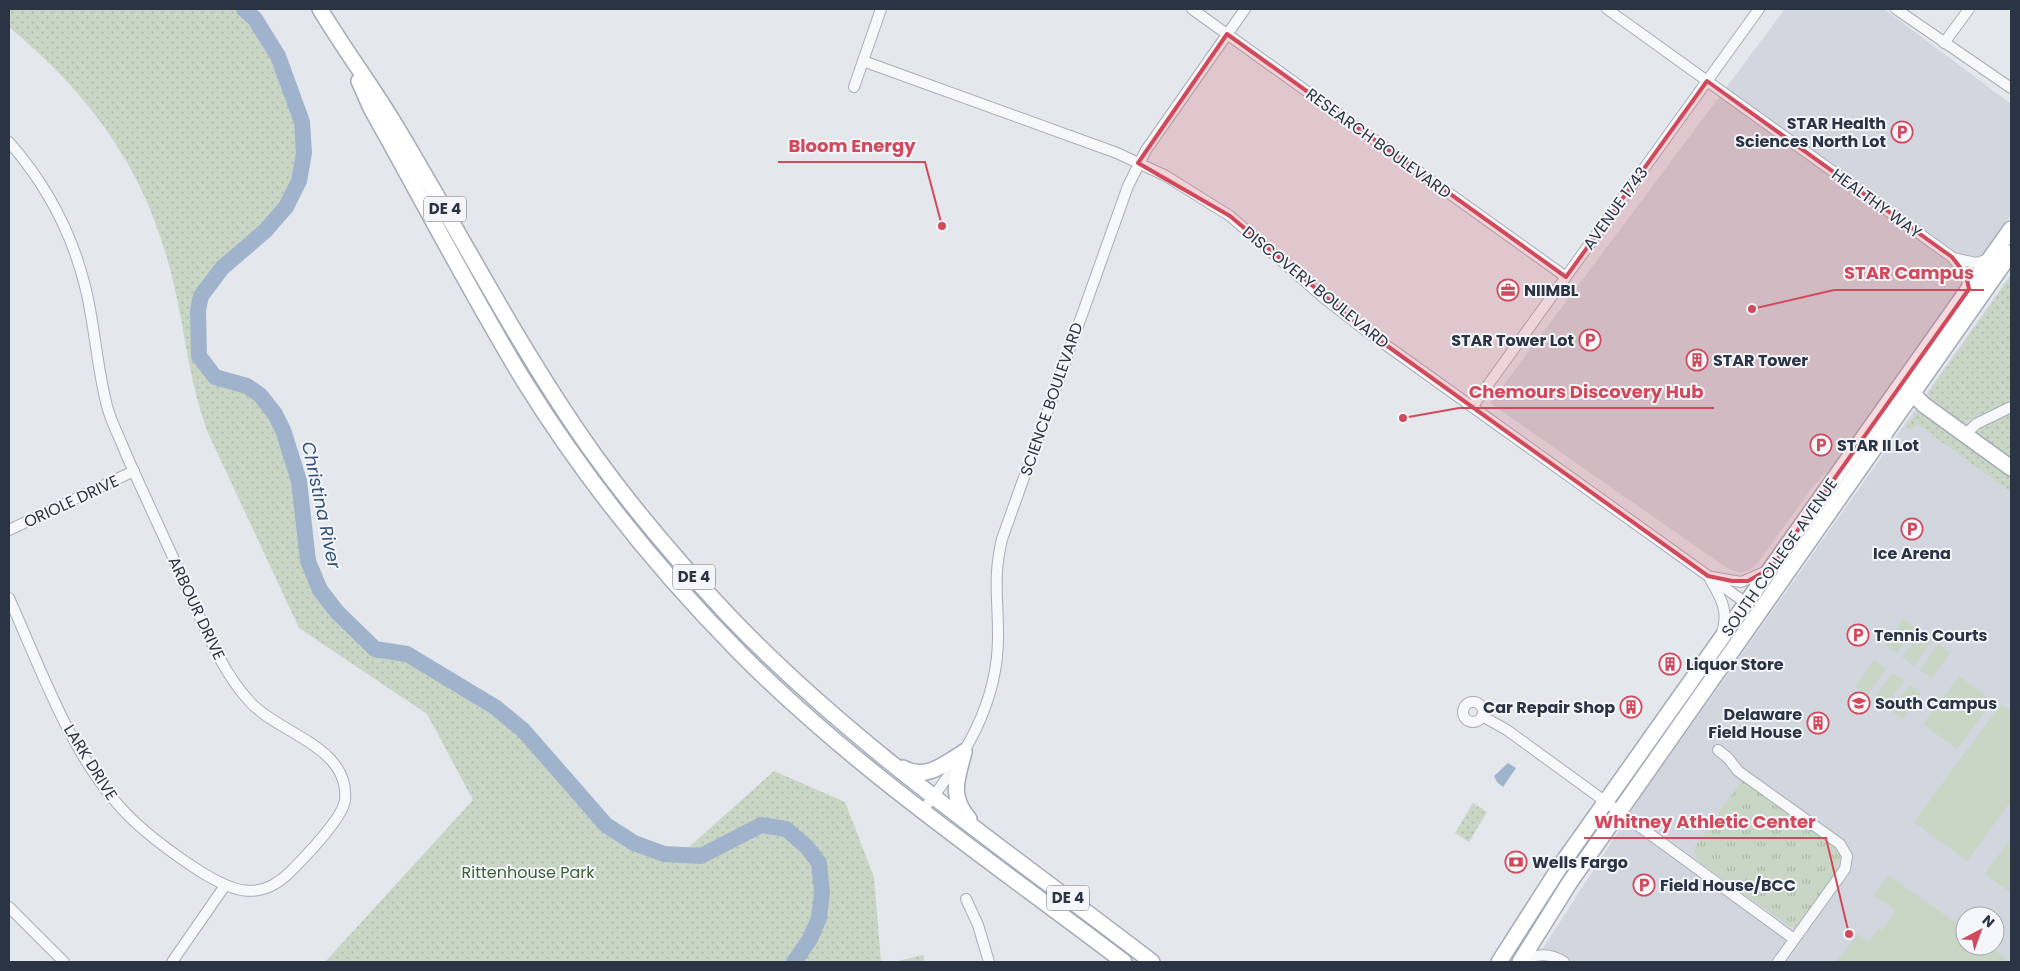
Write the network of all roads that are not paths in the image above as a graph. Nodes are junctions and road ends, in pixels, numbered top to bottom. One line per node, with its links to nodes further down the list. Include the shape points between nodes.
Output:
1 (320, 9): 11 (main road, DE 4)
2 (881, 9): 12 (street)
3 (1192, 9): 9 (street, RESEARCH BOULEVARD)
4 (1245, 9): 9 (street, SCIENCE BOULEVARD)
5 (1607, 9): 13 (street, HEALTHY WAY)
6 (1758, 9): 13 (street, AVENUE 1743)
7 (1896, 9): 10 (street)
8 (1969, 9): 10 (street)
9 (1227, 34): 17 (street, SCIENCE BOULEVARD); 22 (street, RESEARCH BOULEVARD)
10 (1944, 43): 15 (street)
11 (344, 50): 40 (main road, DE 4, via 382,101 540,372 592,452 695,578 762,650); 43 (main road, DE 4, via 371,108 525,381 606,498 656,560 741,653 801,710)
12 (863, 61): 14 (street); 17 (street, DISCOVERY BOULEVARD)
13 (1707, 81): 20 (street, HEALTHY WAY); 22 (street, AVENUE 1743)
14 (854, 87)
15 (2011, 88)
16 (9, 142): 30 (street, ARBOUR DRIVE, via 44,186 68,234 86,288 107,408)
17 (1138, 163): 26 (street, DISCOVERY BOULEVARD, via 1230,216 1344,314); 39 (street, SCIENCE BOULEVARD, via 1104,248 1002,539 995,581 998,634 994,681 982,718)
18 (2011, 230): 21 (main road, SOUTH COLLEGE AVENUE)
19 (2011, 253): 25 (main road, SOUTH COLLEGE AVENUE)
20 (1952, 257): 21 (street, HEALTHY WAY, via 1977,263); 23 (street, HEALTHY WAY, via 1966,275)
21 (1992, 257): 23 (main road, SOUTH COLLEGE AVENUE)
22 (1566, 277): 26 (street, AVENUE 1743)
23 (1969, 289): 24 (main road, SOUTH COLLEGE AVENUE)
24 (1908, 375): 25 (main road); 32 (main road, SOUTH COLLEGE AVENUE)
25 (1914, 395): 28 (main road); 44 (main road, SOUTH COLLEGE AVENUE)
26 (1472, 407): 33 (street, DISCOVERY BOULEVARD)
27 (2011, 407): 28 (street, via 1976,424)
28 (1965, 435): 29 (main road)
29 (2011, 468)
30 (134, 471): 31 (street, ORIOLE DRIVE); 46 (street, ARBOUR DRIVE, via 233,683 254,707 323,751 337,766 343,783 345,803 331,826 278,884 260,892)
31 (9, 530)
32 (1771, 568): 33 (street, DISCOVERY BOULEVARD, via 1741,582); 35 (main road, SOUTH COLLEGE AVENUE)
33 (1708, 576): 35 (street, DISCOVERY BOULEVARD); 36 (street, DISCOVERY BOULEVARD, via 1725,607 1725,622)
34 (9, 598): 46 (street, LARK DRIVE, via 65,720 103,787 123,811 150,834)
35 (1746, 604): 36 (main road, SOUTH COLLEGE AVENUE)
36 (1719, 642): 42 (main road, SOUTH COLLEGE AVENUE)
37 (1482, 716): 42 (street, via 1507,730)
38 (1718, 750): 49 (street, via 1738,771 1840,844 1845,851 1845,869)
39 (964, 752): 40 (main road, via 924,774 911,773); 41 (street, SCIENCE BOULEVARD); 45 (main road, via 955,792 966,816)
40 (880, 754): 41 (main road, DE 4)
41 (934, 796): 43 (street, SCIENCE BOULEVARD); 45 (main road, DE 4)
42 (1605, 802): 44 (street); 56 (main road, SOUTH COLLEGE AVENUE)
43 (923, 810): 54 (main road, DE 4)
44 (1619, 812): 49 (street); 50 (main road, SOUTH COLLEGE AVENUE)
45 (983, 836): 55 (main road, DE 4)
46 (224, 887): 52 (street)
47 (966, 899): 53 (street)
48 (9, 907): 51 (street)
49 (1794, 939): 58 (street)
50 (1521, 961): 57 (street, via 1544,954)
51 (64, 962)
52 (172, 962)
53 (989, 962)
54 (1124, 962)
55 (1152, 962)
56 (1499, 962)
57 (1564, 962)
58 (1778, 962)

